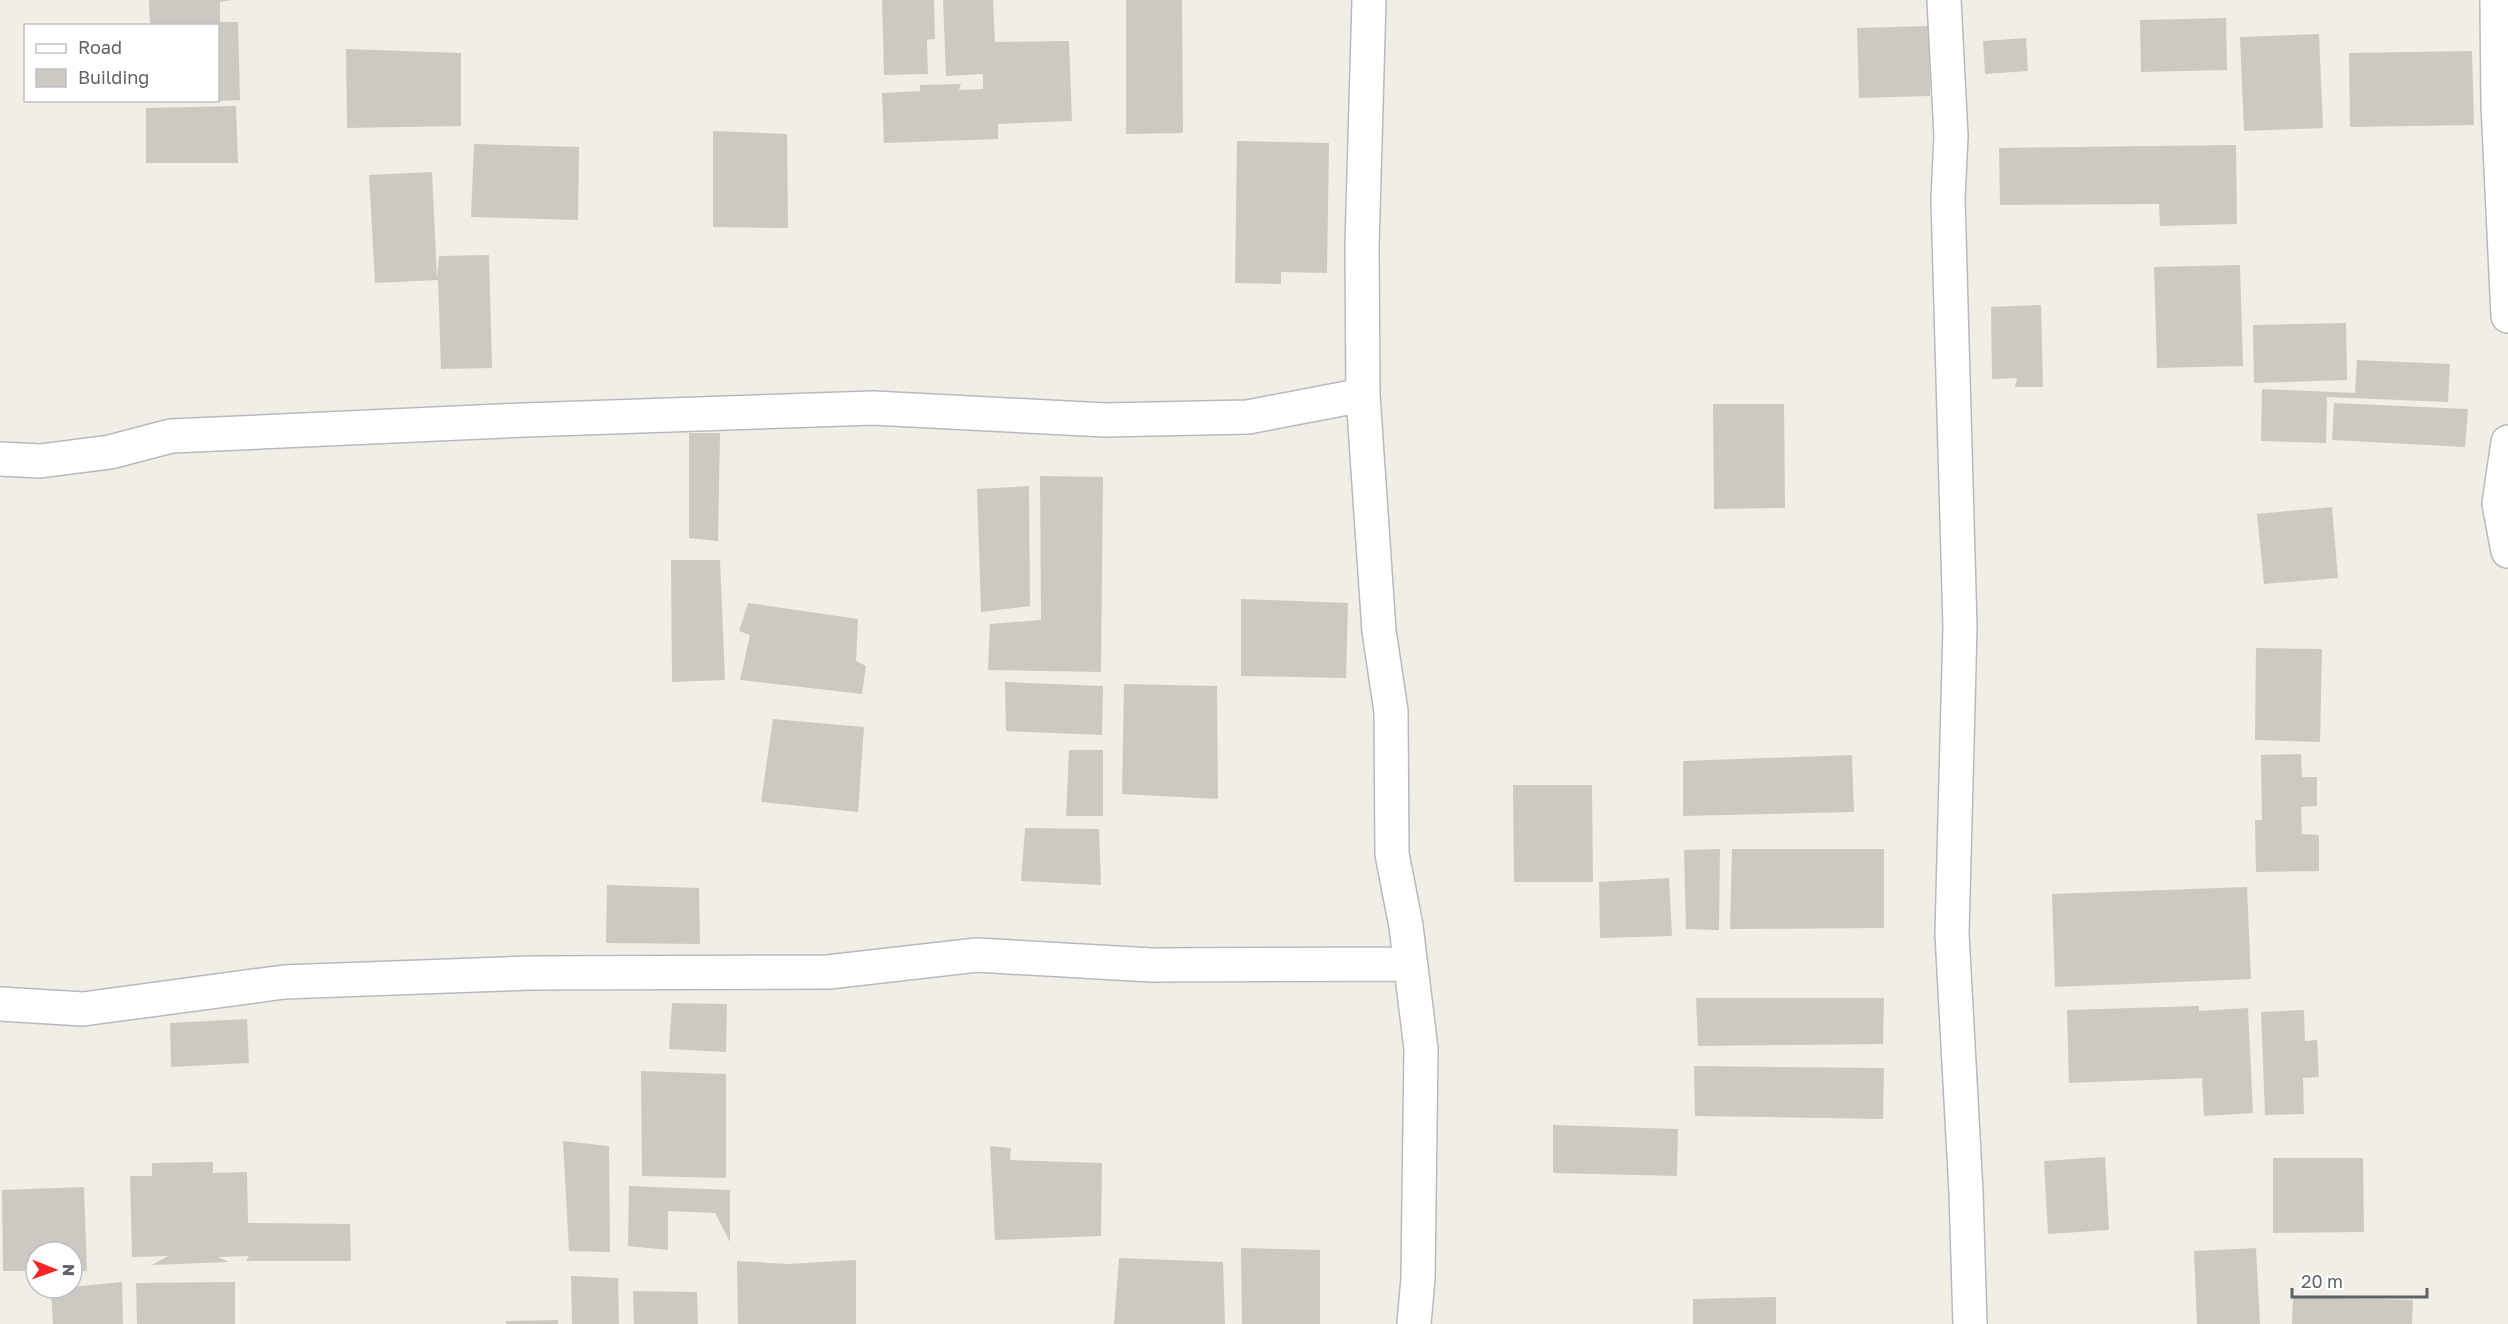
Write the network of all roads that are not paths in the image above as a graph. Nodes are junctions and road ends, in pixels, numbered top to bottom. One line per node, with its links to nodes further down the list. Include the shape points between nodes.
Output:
1 (1369, 0): 5 (street, via 1362,246)
2 (1944, 0): 12 (street, via 1951,136 1948,199 1960,627 1952,934)
3 (2497, 0): 4 (street)
4 (2508, 316)
5 (1363, 394): 7 (street, via 1248,417 1105,420 873,408 171,436 110,452 40,461); 9 (street, via 1379,631 1391,711 1392,854)
6 (2508, 442): 8 (street, via 2499,504)
7 (0, 459)
8 (2508, 551)
9 (1410, 964): 10 (street, via 1151,965 977,955 828,972 530,973 284,982 83,1009); 11 (street, via 1421,1049)
10 (0, 1004)
11 (1414, 1324)
12 (1970, 1324)

